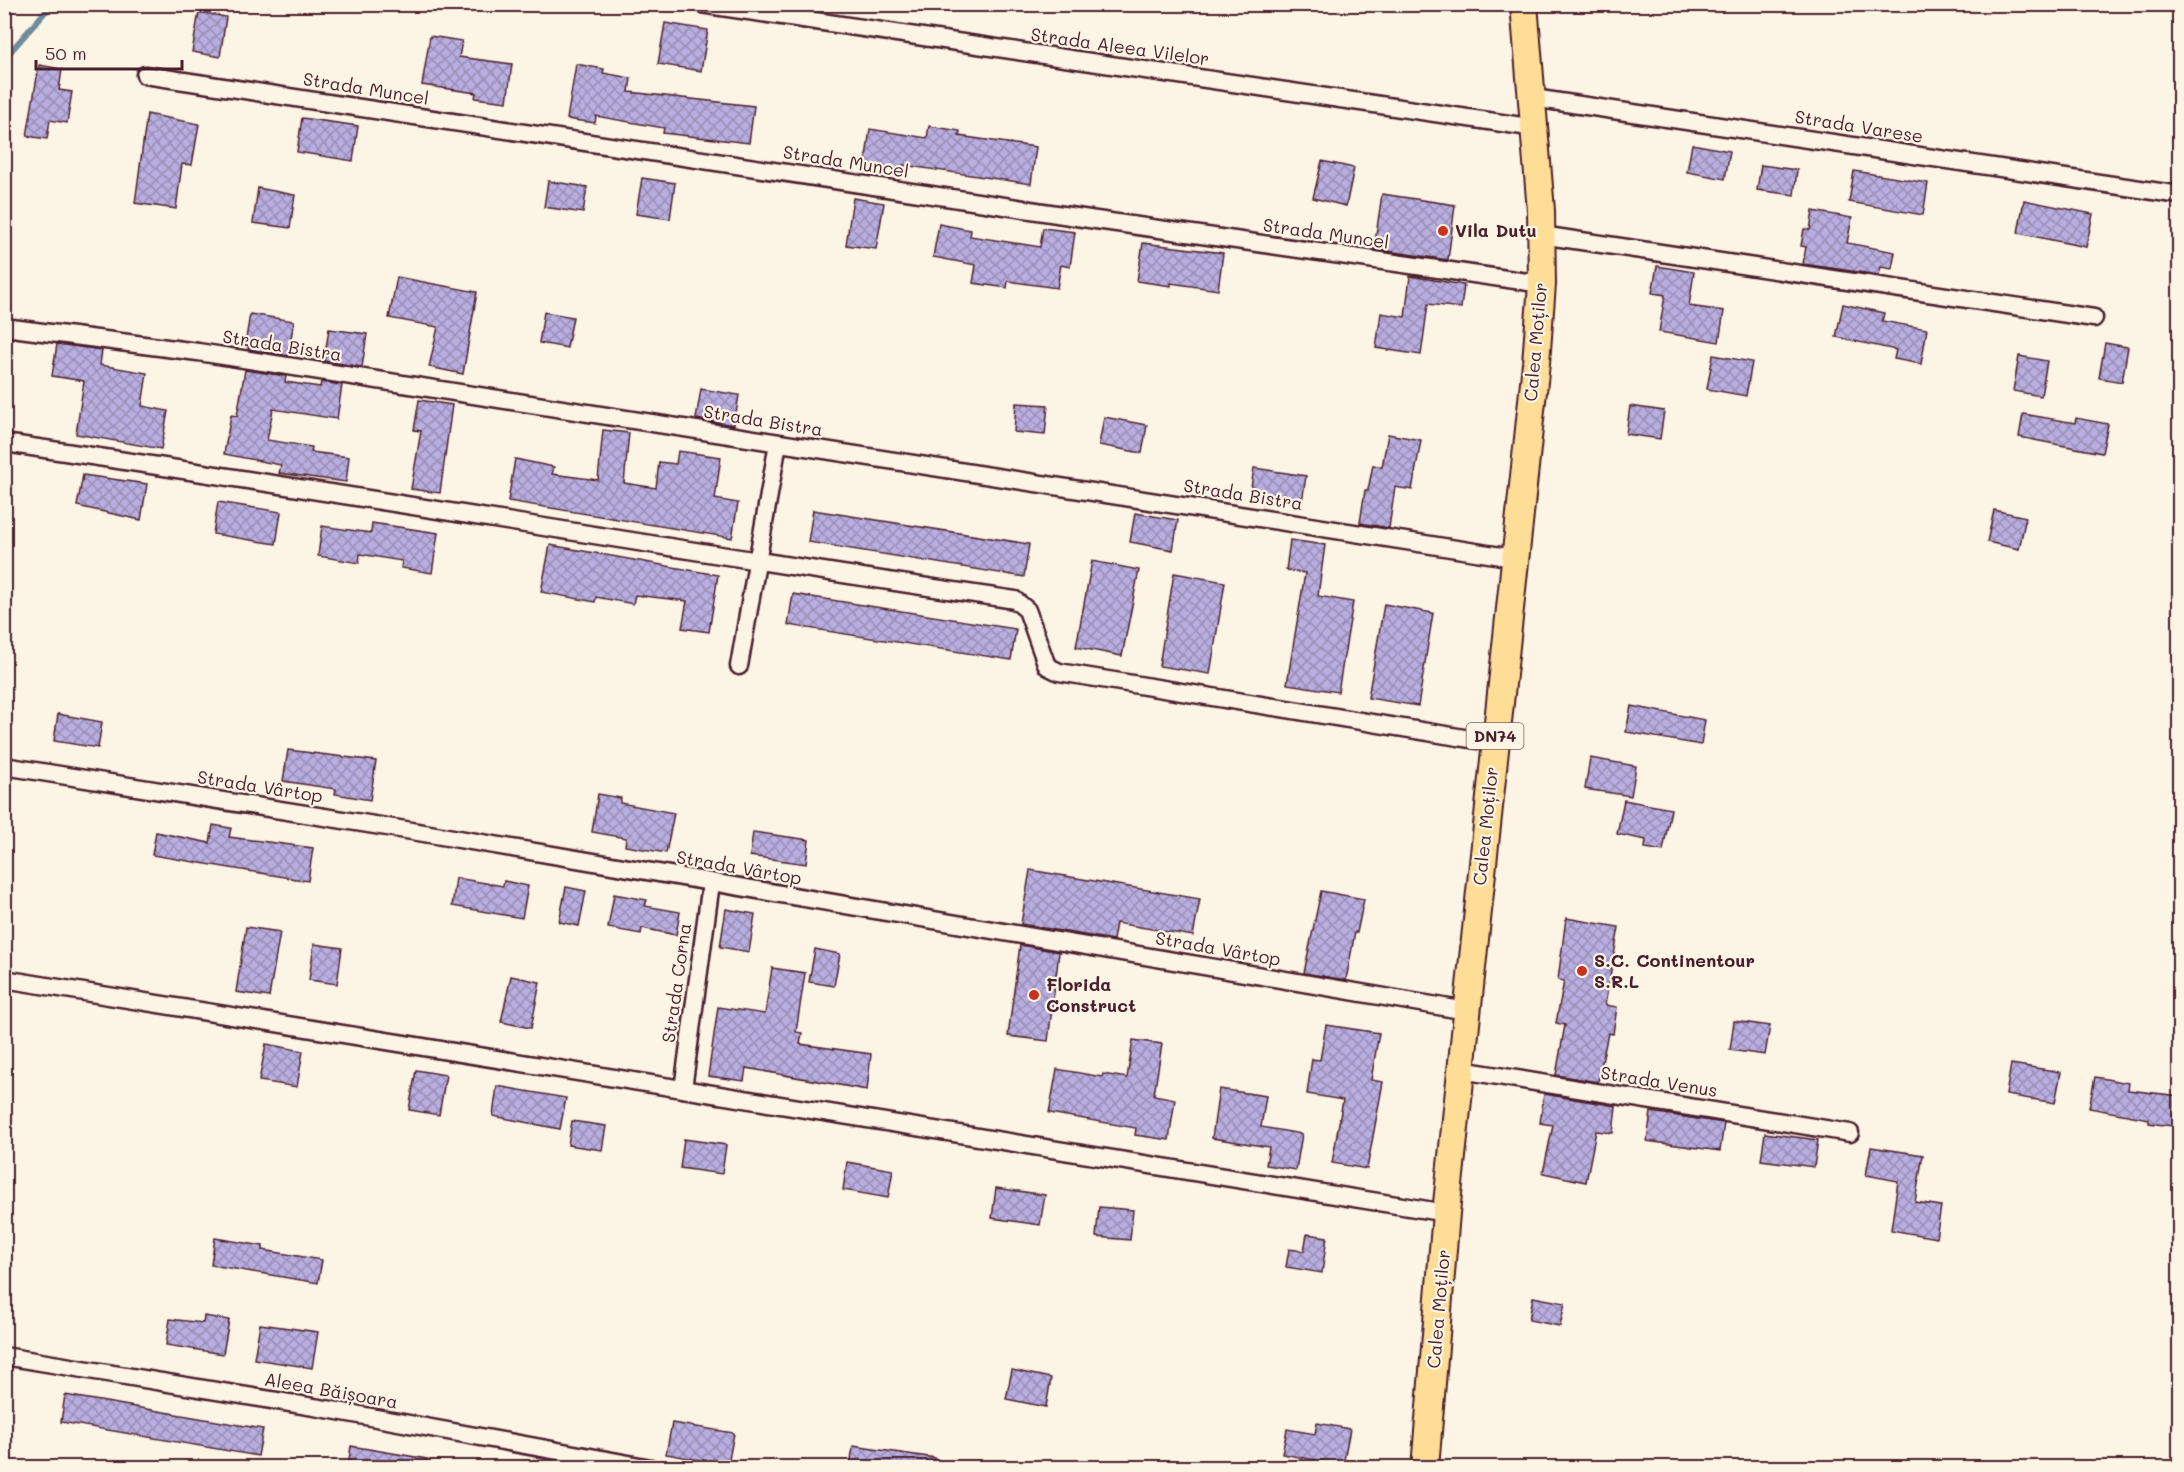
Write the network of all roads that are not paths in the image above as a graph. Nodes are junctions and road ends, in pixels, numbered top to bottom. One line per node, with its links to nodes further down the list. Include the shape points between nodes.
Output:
1 (701, 4): 5 (street, Strada Aleea Vilelor)
2 (1524, 4): 4 (main road, Calea Moților / DN74)
3 (145, 75): 8 (street, Strada Muncel, via 1073,217)
4 (1533, 98): 5 (main road, Calea Moților / DN74); 6 (street, Strada Varese)
5 (1535, 128): 7 (main road, Calea Moților / DN74)
6 (2180, 195)
7 (1541, 235): 8 (main road, Calea Moților / DN74); 9 (street)
8 (1542, 284): 13 (main road, Calea Moților / DN74)
9 (2094, 318)
10 (4, 327): 12 (street, Strada Bistra, via 198,352)
11 (4, 443): 14 (street)
12 (778, 443): 13 (street, Strada Bistra); 14 (street)
13 (1514, 558): 16 (main road, Calea Moților / DN74)
14 (757, 563): 15 (street); 16 (street, via 1015,600 1027,610 1047,666 1059,672)
15 (739, 666)
16 (1495, 743): 20 (main road, Calea Moților / DN74)
17 (4, 766): 18 (street, Strada Vârtop)
18 (711, 883): 20 (street, Strada Vârtop); 22 (street, Strada Corna)
19 (4, 979): 22 (street)
20 (1467, 1011): 21 (main road, Calea Moților / DN74)
21 (1461, 1070): 23 (street, Strada Venus); 24 (main road, Calea Moților / DN74)
22 (682, 1089): 24 (street)
23 (1851, 1133)
24 (1446, 1213): 27 (main road, Calea Moților / DN74)
25 (4, 1356): 26 (street, Aleea Băișoara)
26 (651, 1467)
27 (1425, 1467)

